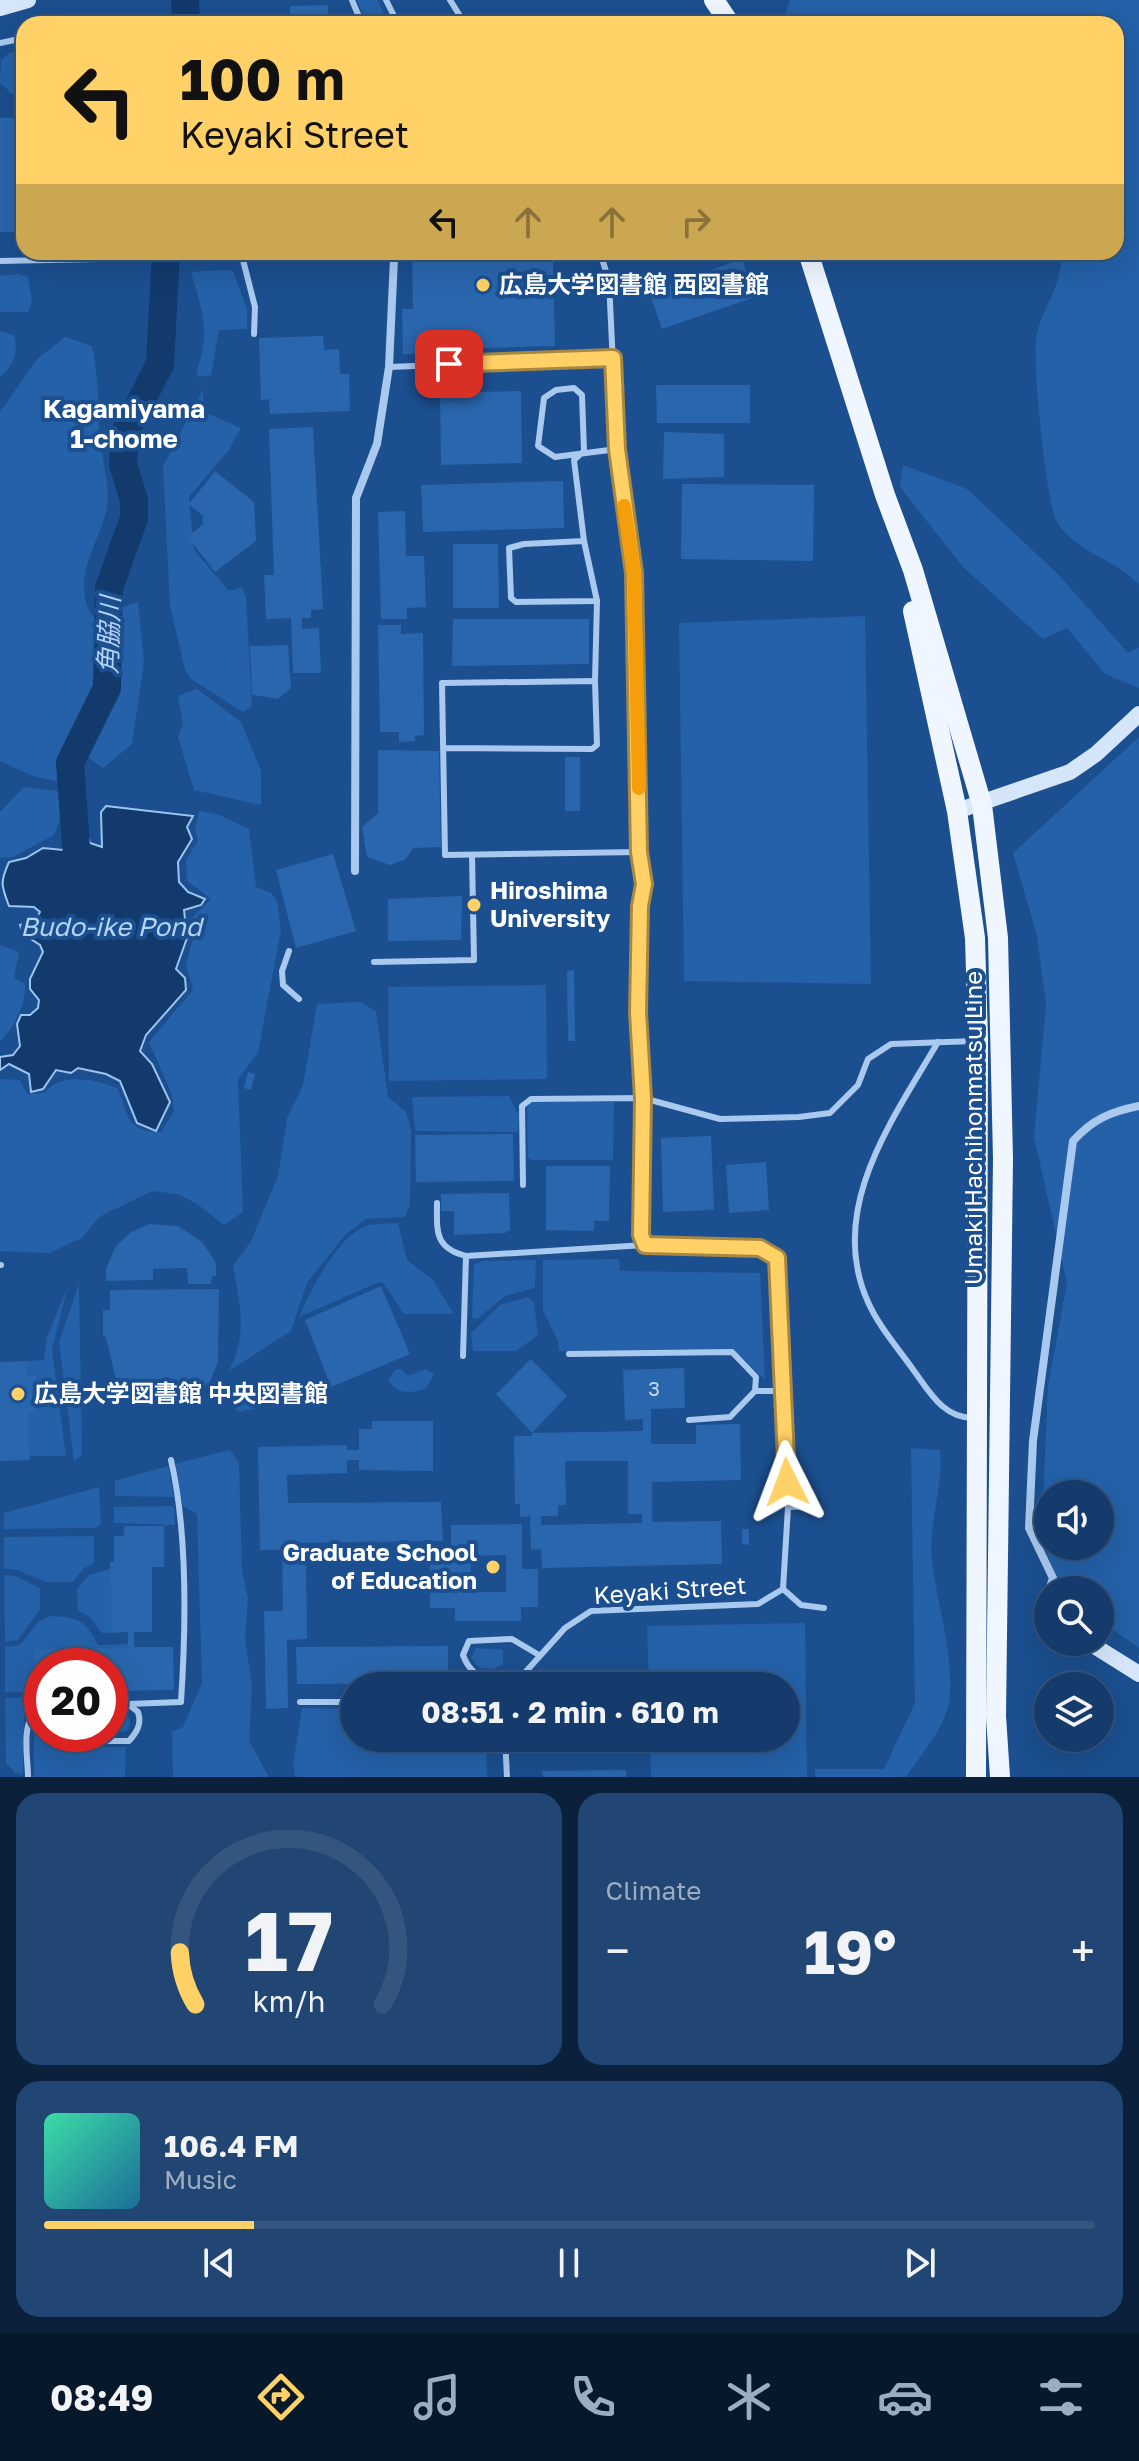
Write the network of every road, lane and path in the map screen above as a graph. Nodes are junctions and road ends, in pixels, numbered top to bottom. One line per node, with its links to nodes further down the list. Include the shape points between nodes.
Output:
1 (28, 0): 2 (street)
2 (0, 8)
3 (105, 260): 8 (lane)
4 (243, 260): 9 (lane, via 255,307)
5 (394, 260): 11 (street)
6 (602, 260): 10 (lane, via 609,281)
7 (811, 260): 14 (main road, Umaki Hachihonmatsu Line)
8 (0, 261)
9 (254, 334)
10 (613, 358): 11 (lane); 12 (lane)
11 (389, 367): 24 (street, via 377,444 356,498)
12 (617, 449): 13 (lane); 22 (lane, via 634,573)
13 (584, 451): 13 (lane, via 555,457 538,446 544,398 556,390 574,388 582,395); 15 (lane, via 574,460)
14 (885, 495): 20 (main road, Umaki Hachihonmatsu Line, via 913,570); 21 (main road, Umaki Hachihonmatsu Line)
15 (584, 541): 16 (lane); 16 (lane, via 509,548 511,598)
16 (597, 601): 17 (lane)
17 (595, 681): 19 (lane, via 442,683); 19 (lane, via 597,745 592,749)
18 (1139, 714): 20 (street, via 1070,772)
19 (444, 748): 23 (lane, via 445,855)
20 (982, 805): 21 (street); 62 (main road, Umaki Hachihonmatsu Line, via 998,938 1002,1128 996,1716)
21 (957, 811): 28 (main road, Umaki Hachihonmatsu Line, via 975,938)
22 (639, 852): 23 (lane); 30 (lane, via 644,884 638,1015)
23 (472, 855): 26 (lane, via 474,960)
24 (355, 871)
25 (289, 951): 27 (lane, via 283,985)
26 (374, 962)
27 (299, 999)
28 (978, 1040): 29 (lane); 40 (main road, Umaki Hachihonmatsu Line)
29 (938, 1042): 30 (lane, via 891,1044 868,1059 858,1085 830,1113 720,1119); 40 (lane, via 871,1162 856,1204 854,1233 868,1302 891,1339 945,1411)
30 (643, 1098): 32 (lane, via 531,1099 522,1106); 34 (lane)
31 (1139, 1106): 45 (street, via 1089,1123 1073,1141 1035,1426 1029,1528)
32 (523, 1185)
33 (437, 1203): 35 (lane, via 441,1245)
34 (645, 1245): 35 (lane); 39 (lane, via 760,1248 777,1258)
35 (466, 1256): 37 (lane)
36 (569, 1354): 38 (lane, via 732,1352 756,1377)
37 (463, 1356)
38 (755, 1391): 39 (lane); 41 (lane, via 730,1417)
39 (783, 1391): 44 (lane)
40 (979, 1418): 61 (main road, Umaki Hachihonmatsu Line)
41 (689, 1420)
42 (171, 1460): 55 (lane, via 180,1520 181,1702)
43 (814, 1506): 44 (lane)
44 (788, 1507): 46 (lane)
45 (1052, 1576)
46 (783, 1589): 47 (lane, via 801,1605); 48 (lane, Keyaki Street, via 758,1604 591,1611)
47 (824, 1608)
48 (539, 1655): 50 (lane, via 512,1639 469,1641 463,1655); 51 (lane, Keyaki Street)
49 (1110, 1656): 52 (street)
50 (475, 1672)
51 (525, 1672)
52 (1139, 1674)
53 (300, 1702): 54 (lane)
54 (340, 1702)
55 (128, 1704): 56 (lane, via 140,1718)
56 (128, 1741)
57 (28, 1752): 59 (lane)
58 (506, 1752): 60 (lane)
59 (28, 1777)
60 (507, 1777)
61 (976, 1777)
62 (1000, 1777)

